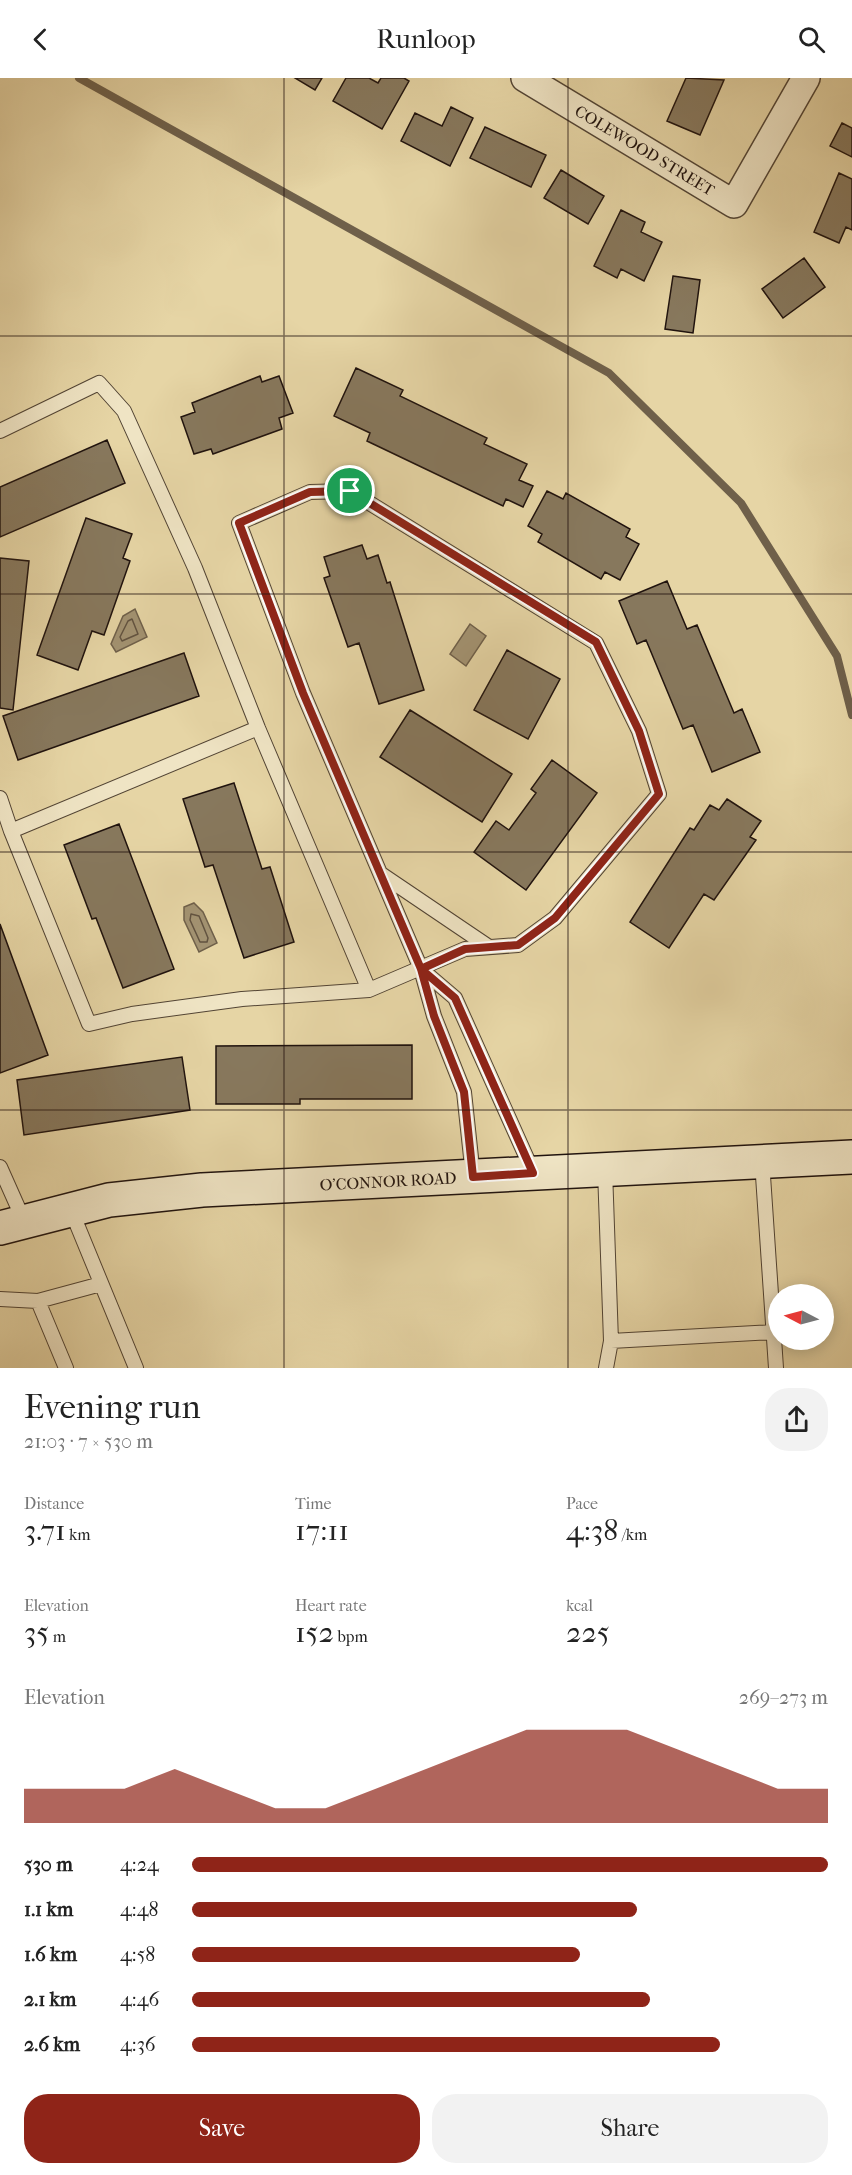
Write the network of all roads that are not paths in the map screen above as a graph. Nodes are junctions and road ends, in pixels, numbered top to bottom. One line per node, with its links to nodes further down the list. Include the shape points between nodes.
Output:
1 (525, 78): 2 (street, COLEWOOD STREET, via 734,204)
2 (806, 78)
3 (0, 431): 4 (lane, via 99,383 124,411 195,568)
4 (258, 728): 6 (lane); 10 (lane)
5 (0, 798): 6 (lane)
6 (11, 831): 10 (lane, via 89,1024 242,999)
7 (381, 874): 8 (lane); 8 (lane, via 303,693 239,523 310,492 350,491 596,642 639,731 659,794 555,918 518,945); 9 (lane)
8 (489, 947): 9 (lane, via 465,949)
9 (421, 969): 10 (lane); 15 (lane, via 455,998); 16 (lane, via 434,1016 464,1092)
10 (369, 990)
11 (852, 1157): 12 (main road, O'CONNOR ROAD)
12 (762, 1161): 14 (main road, O'CONNOR ROAD); 20 (lane)
13 (0, 1167): 18 (lane)
14 (605, 1169): 15 (main road, O'CONNOR ROAD); 24 (lane)
15 (533, 1173): 16 (main road, O'CONNOR ROAD)
16 (473, 1177): 17 (main road, O'CONNOR ROAD, via 202,1190 109,1200)
17 (70, 1210): 18 (main road, O'CONNOR ROAD); 19 (lane)
18 (12, 1225)
19 (101, 1284): 22 (lane); 27 (lane)
20 (771, 1284)
21 (0, 1299): 22 (lane)
22 (38, 1301): 26 (lane)
23 (768, 1332): 24 (lane)
24 (611, 1341): 28 (lane)
25 (775, 1350): 29 (lane)
26 (66, 1368)
27 (136, 1368)
28 (606, 1368)
29 (776, 1368)

